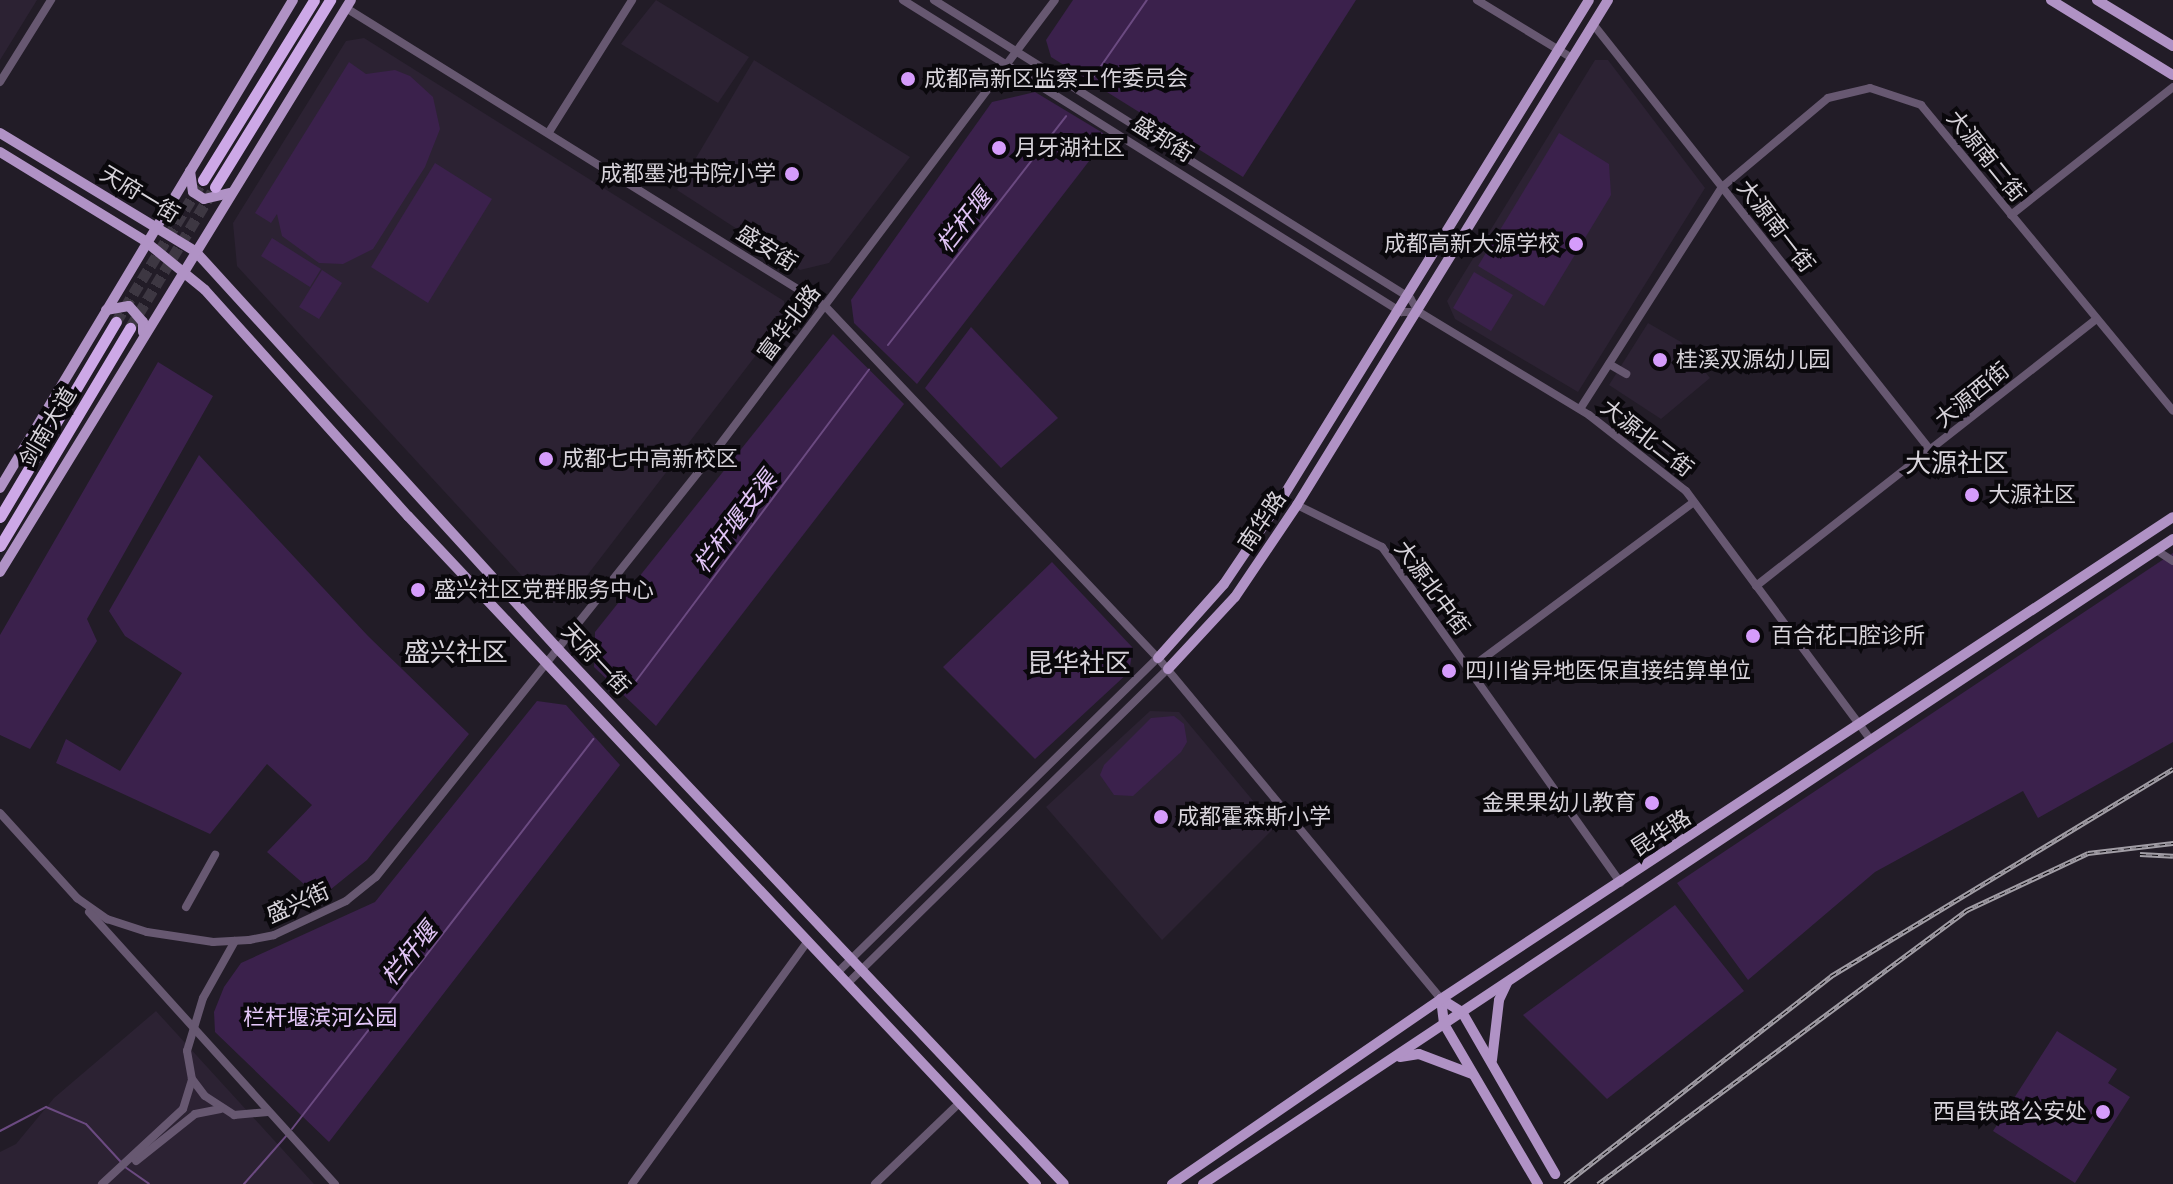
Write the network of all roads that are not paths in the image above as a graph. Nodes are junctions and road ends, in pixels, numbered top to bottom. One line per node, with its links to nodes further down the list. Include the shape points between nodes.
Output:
1 (51, 0): 22 (street)
2 (293, 0): 27 (main road)
3 (314, 0): 28 (highway)
4 (330, 0): 29 (highway)
5 (632, 0): 24 (street)
6 (903, 0): 20 (street, 盛邦街)
7 (934, 0): 17 (street, 盛邦街)
8 (1055, 0): 17 (street, 富华北路)
9 (1477, 0): 18 (street)
10 (1589, 0): 18 (main road, 南华路)
11 (1608, 0): 15 (main road, 南华路)
12 (2051, 0): 21 (main road)
13 (2097, 0): 16 (main road)
14 (349, 4): 24 (street, 盛安街); 31 (main road)
15 (1593, 24): 19 (main road, 南华路); 30 (street, 大源南一街)
16 (2173, 46)
17 (1017, 51): 20 (street, 富华北路); 37 (street, 盛邦街)
18 (1560, 51): 19 (street); 37 (main road, 南华路)
19 (1572, 58): 41 (main road, 南华路)
20 (1008, 64): 38 (street, 富华北路); 40 (street, 盛邦街)
21 (2173, 75)
22 (0, 82)
23 (2173, 87): 32 (street)
24 (549, 132): 38 (street, 盛安街)
25 (0, 133): 33 (main road, 天府一街)
26 (0, 152): 34 (main road, 天府一街)
27 (191, 165): 31 (main road, via 193,192 214,201); 33 (main road)
28 (203, 180)
29 (215, 187)
30 (1722, 187): 32 (street, 大源南二街, via 1828,98 1870,88 1921,105); 46 (street, 大源南二街); 50 (street, 大源南一街)
31 (233, 192): 35 (main road)
32 (2011, 215): 42 (street, 大源南二街)
33 (154, 226): 34 (main road); 35 (main road, 天府一街)
34 (145, 241): 36 (main road, 天府一街); 39 (main road)
35 (195, 251): 36 (main road); 62 (main road, 天府一街)
36 (183, 269): 45 (main road); 64 (main road, 天府一街)
37 (1410, 298): 40 (main road, 南华路); 41 (street, 盛邦街)
38 (825, 306): 62 (street, 富华北路); 63 (street, 盛安街)
39 (106, 310): 45 (main road, via 129,306 143,322); 51 (main road)
40 (1401, 312): 41 (street); 63 (main road, 南华路, via 1224,584)
41 (1419, 312): 48 (street, 大源北二街); 53 (main road, 南华路)
42 (2096, 319): 49 (street, 大源南二街); 50 (street, 大源西街)
43 (116, 322): 54 (highway, 剑南大道)
44 (130, 328): 57 (highway, 剑南大道)
45 (143, 334): 60 (main road)
46 (1609, 364): 47 (street); 48 (street, 大源南二街)
47 (1626, 374)
48 (1580, 409): 52 (street, 大源北二街)
49 (2173, 411)
50 (1931, 451): 61 (street, 大源西街)
51 (0, 488)
52 (1694, 502): 61 (street, 大源北二街); 66 (street)
53 (1297, 505): 65 (main road, 南华路, via 1235,597); 66 (street, 大源北中街, via 1382,547)
54 (0, 517)
55 (2173, 517): 67 (main road, 昆华路)
56 (2173, 539): 58 (main road, 昆华路)
57 (0, 546)
58 (2156, 550): 59 (street); 68 (main road, 昆华路)
59 (2173, 561)
60 (0, 572)
61 (1756, 586): 67 (street, 大源北二街)
62 (558, 649): 64 (street, 富华北路); 76 (main road, 天府一街)
63 (1158, 658): 65 (street, 盛安街); 76 (street)
64 (546, 663): 74 (street, 盛兴街, via 376,877 346,901 274,935); 75 (main road, 天府一街)
65 (1168, 669): 77 (street, 南华路); 81 (street, 盛安街)
66 (1469, 669): 71 (street, 大源北中街)
67 (1861, 724): 68 (street, 大源北二街); 71 (main road, 昆华路)
68 (1871, 740): 79 (main road, 昆华路)
69 (0, 813): 72 (street, 盛兴街)
70 (215, 855): 73 (street)
71 (1621, 883): 81 (main road, 昆华路)
72 (77, 898): 74 (street, 盛兴街, via 107,919 147,932); 84 (street)
73 (186, 907)
74 (235, 941): 84 (street, via 207,985)
75 (808, 941): 78 (main road, 天府一街); 96 (street)
76 (853, 958): 77 (main road, 天府一街); 78 (street)
77 (863, 969): 80 (street, 南华路); 99 (main road, 天府一街)
78 (837, 973): 80 (main road, 天府一街)
79 (1509, 981): 82 (main road, 昆华路); 86 (main road, via 1499,1000)
80 (848, 983): 89 (main road, 天府一街)
81 (1441, 999): 82 (main road); 83 (main road); 100 (main road, 昆华路)
82 (1462, 1012): 83 (main road, 昆华路); 86 (main road)
83 (1444, 1024): 85 (main road, 昆华路); 87 (main road)
84 (196, 1031): 88 (street, via 187,1051); 91 (street)
85 (1395, 1058): 87 (main road, via 1419,1054); 101 (main road, 昆华路)
86 (1492, 1062): 93 (main road)
87 (1474, 1075): 102 (main road)
88 (192, 1079): 90 (street); 92 (street, via 193,1092 183,1109)
89 (958, 1104): 97 (street); 98 (main road, 天府一街)
90 (221, 1109): 91 (street, via 247,1116); 92 (street, via 195,1114)
91 (268, 1112): 95 (street)
92 (136, 1156): 94 (street)
93 (1555, 1174)
94 (106, 1183)
95 (335, 1184)
96 (632, 1184)
97 (875, 1184)
98 (1036, 1184)
99 (1064, 1184)
100 (1172, 1184)
101 (1203, 1184)
102 (1538, 1184)

